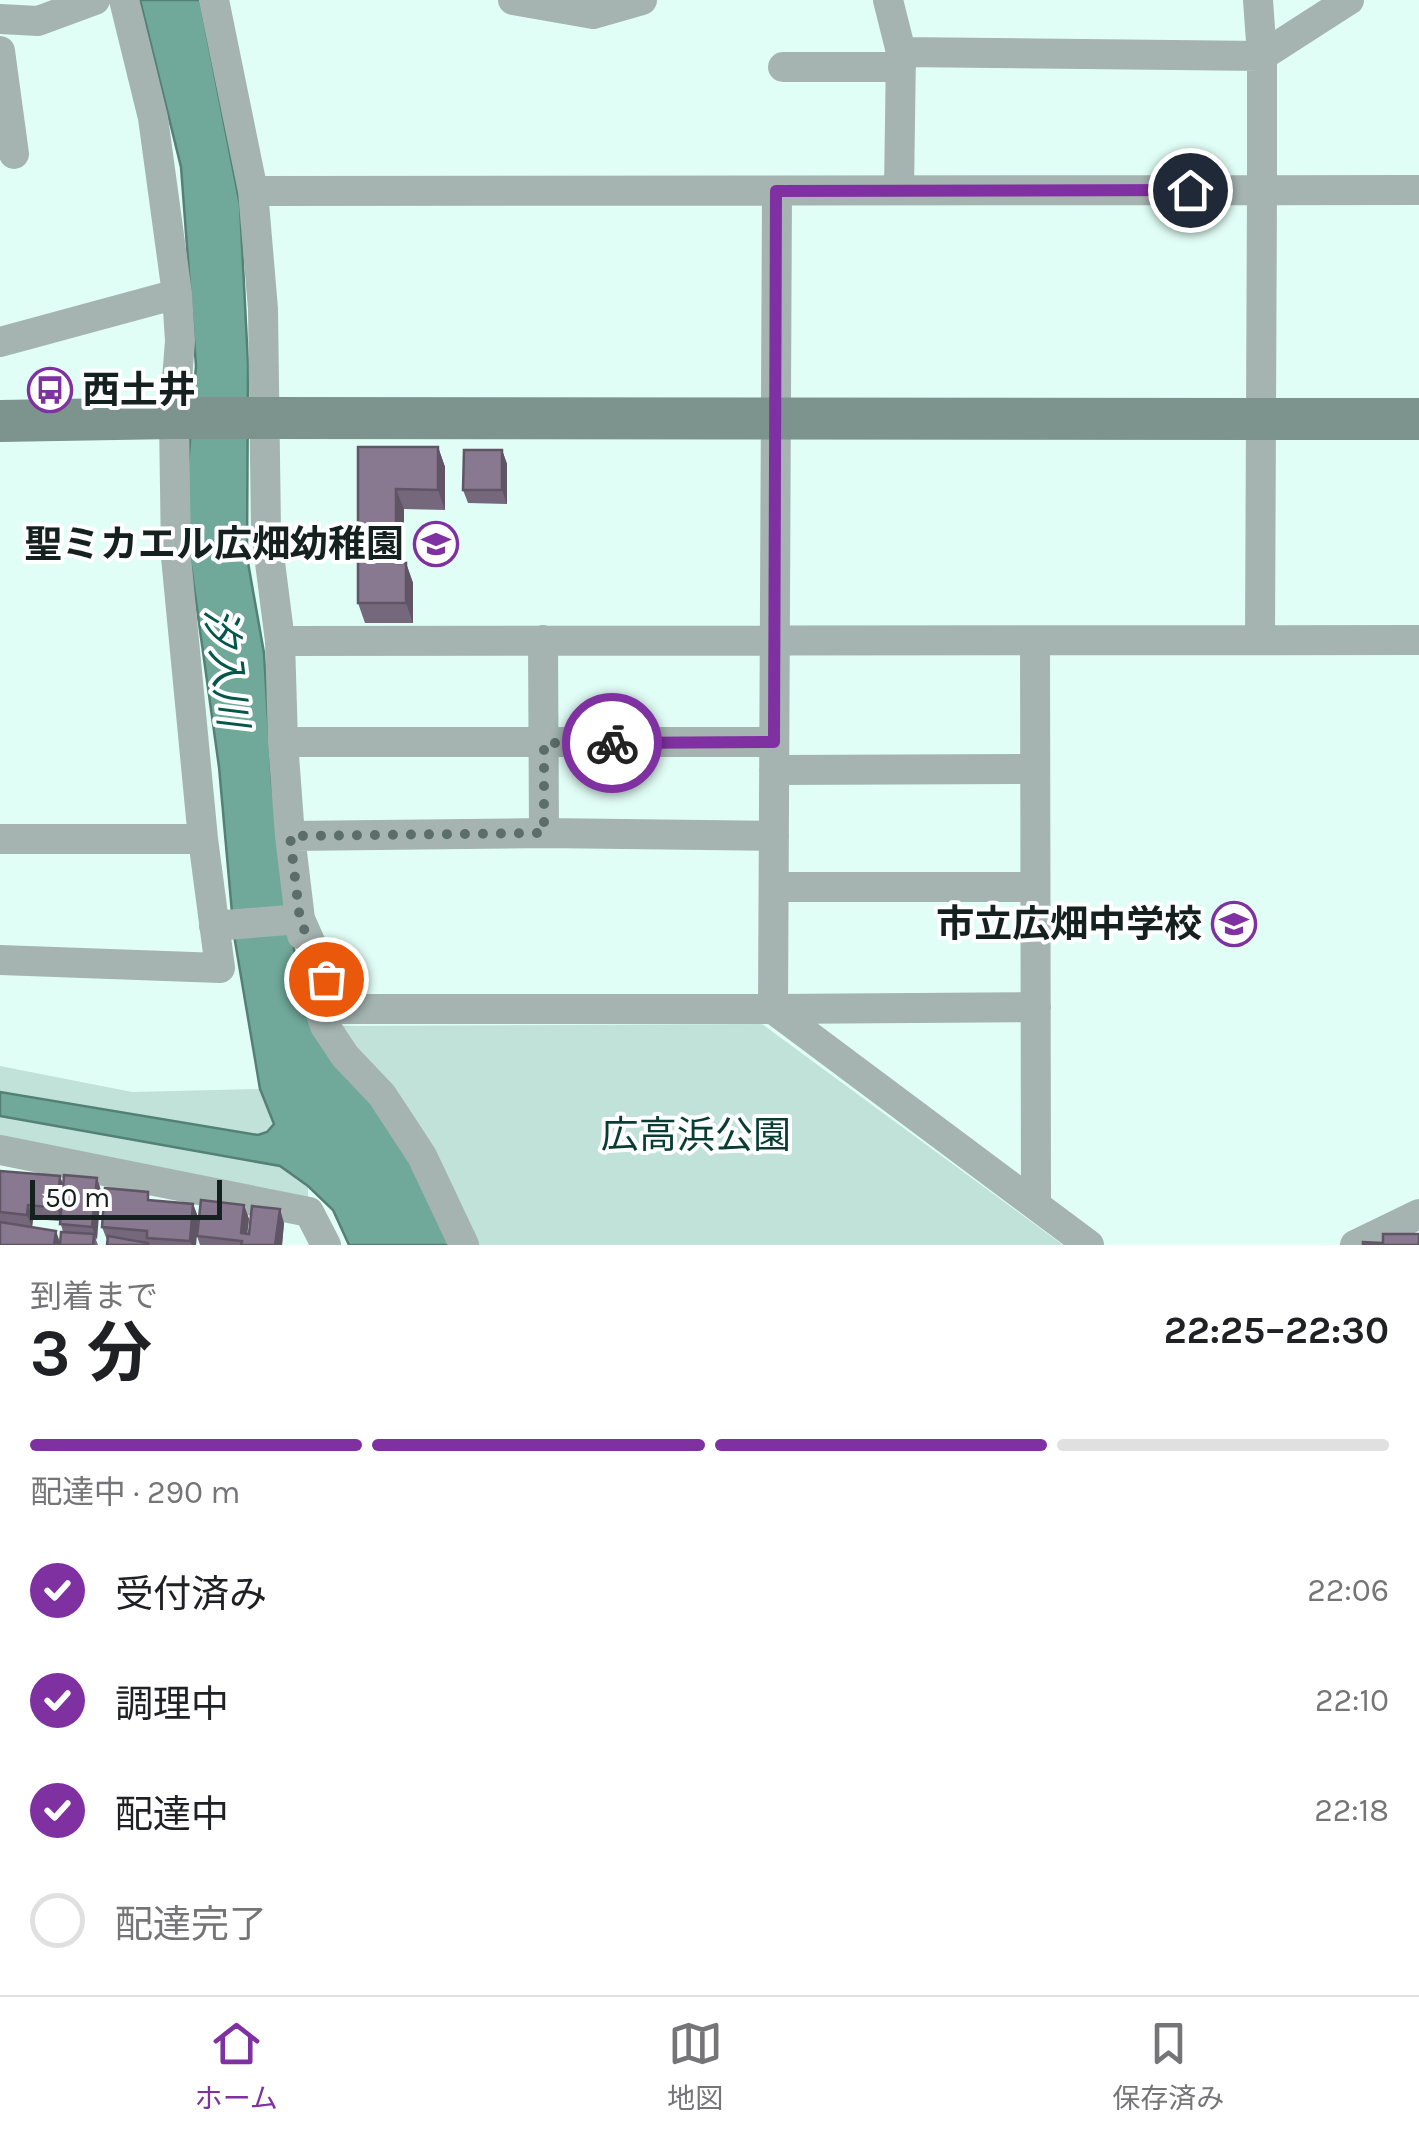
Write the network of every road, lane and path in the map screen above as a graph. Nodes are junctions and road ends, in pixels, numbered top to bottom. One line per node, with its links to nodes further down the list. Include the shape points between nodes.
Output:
1 (94, 0): 9 (street)
2 (124, 0): 21 (street, via 153,118)
3 (214, 0): 19 (street)
4 (514, 0): 5 (street, via 593,14)
5 (642, 0)
6 (888, 0): 13 (street)
7 (1258, 0): 12 (street)
8 (1349, 0): 12 (street)
9 (37, 10): 10 (street)
10 (0, 19)
11 (0, 51): 15 (street)
12 (1262, 56): 13 (street); 17 (street)
13 (901, 59): 14 (street); 16 (street)
14 (783, 67)
15 (14, 154)
16 (899, 190): 17 (street); 20 (street)
17 (1262, 190): 18 (street); 26 (street)
18 (1419, 190)
19 (254, 191): 20 (street); 24 (street)
20 (776, 191): 25 (street)
21 (176, 294): 22 (street); 23 (street)
22 (0, 342)
23 (174, 418): 24 (street); 28 (street); 43 (street, via 176,556)
24 (264, 418): 25 (street); 33 (street, via 266,531)
25 (776, 418): 26 (street); 29 (street)
26 (1263, 418): 27 (street); 31 (street)
27 (1419, 419)
28 (0, 421)
29 (774, 639): 30 (street); 34 (street); 37 (street)
30 (543, 640): 33 (street); 36 (street)
31 (1260, 640): 32 (street); 34 (street)
32 (1419, 640)
33 (280, 641): 35 (street)
34 (1035, 641): 38 (street)
35 (283, 742): 36 (street); 40 (street)
36 (544, 743): 37 (street); 39 (street)
37 (774, 756): 38 (street); 41 (street)
38 (1035, 770): 45 (street)
39 (544, 833): 40 (street); 41 (street)
40 (290, 836): 46 (street)
41 (774, 836): 44 (street)
42 (0, 839): 43 (street)
43 (203, 839): 47 (street)
44 (774, 887): 45 (street); 50 (street)
45 (1035, 887): 49 (street)
46 (300, 920): 47 (street); 50 (street, via 340,1009); 55 (street, via 308,976 325,1026 422,1156)
47 (214, 926): 48 (street, via 220,968)
48 (0, 960)
49 (1036, 1006): 50 (street); 52 (street)
50 (774, 1009): 52 (street)
51 (0, 1150): 54 (street, via 309,1212)
52 (1036, 1204): 56 (street)
53 (1419, 1214): 57 (street)
54 (326, 1245)
55 (464, 1245)
56 (1089, 1245)
57 (1355, 1245)

